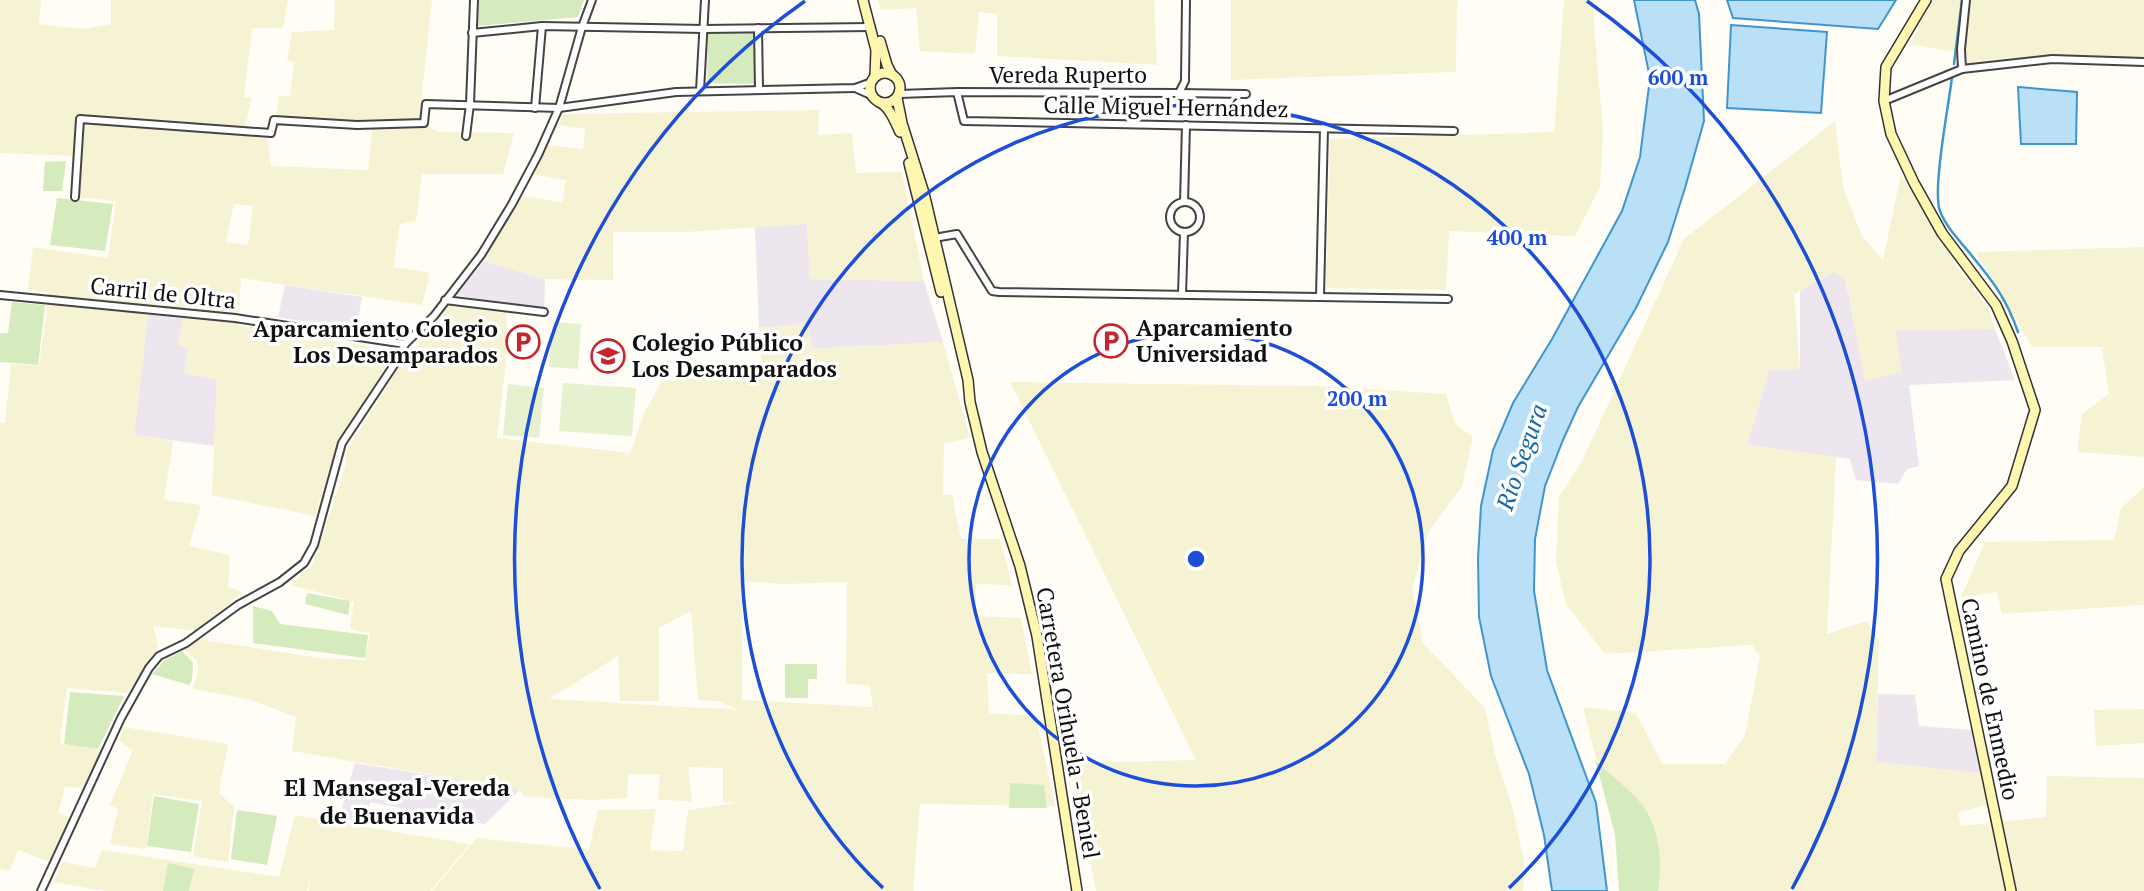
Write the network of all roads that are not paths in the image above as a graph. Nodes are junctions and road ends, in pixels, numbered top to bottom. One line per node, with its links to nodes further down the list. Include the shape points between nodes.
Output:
1 (474, 0): 14 (street)
2 (592, 0): 10 (street)
3 (705, 0): 13 (street)
4 (863, 0): 11 (main road)
5 (869, 0): 17 (main road)
6 (1186, 0): 23 (street, Vereda Ruperto, via 1185,81)
7 (1926, 0): 27 (main road, Camino de Enmedio, via 1886,67)
8 (1966, 0): 16 (street)
9 (542, 26): 10 (street); 14 (street); 29 (street)
10 (582, 27): 13 (street); 30 (street)
11 (871, 27): 12 (street); 18 (main road, via 876,50)
12 (758, 28): 13 (street); 20 (street)
13 (704, 29): 21 (street)
14 (472, 33): 28 (street)
15 (2144, 62): 16 (street, via 2052,59)
16 (1962, 69): 27 (street)
17 (892, 75): 18 (main road, via 883,73); 25 (main road, via 899,81)
18 (873, 80): 19 (street); 26 (main road)
19 (855, 88): 20 (street); 26 (street)
20 (759, 89): 21 (street)
21 (700, 91): 30 (street)
22 (957, 92): 23 (street, Vereda Ruperto); 25 (street); 31 (street, Calle Miguel Hernández, via 964,121)
23 (1180, 93): 24 (street, Vereda Ruperto)
24 (1245, 94)
25 (898, 96): 26 (main road, via 889,103); 38 (main road, Carretera Orihuela - Beniel)
26 (876, 99): 46 (main road, Carretera Orihuela - Beniel, via 900,131)
27 (1884, 101): 49 (main road, Camino de Enmedio, via 1891,134 1914,183 1942,233 1996,304 2035,410 2012,486 1959,551 1945,579)
28 (470, 104): 29 (street); 34 (street); 35 (street, via 426,104 424,123 416,124 274,120 271,133 80,119)
29 (535, 108): 30 (street)
30 (559, 108): 43 (street, via 512,204 481,256)
31 (1186, 125): 32 (street, Calle Miguel Hernández); 36 (street)
32 (1324, 128): 33 (street, Calle Miguel Hernández); 41 (street)
33 (1454, 131)
34 (466, 136)
35 (75, 197)
36 (1184, 202): 37 (street, via 1174,206 1170,215 1175,228); 37 (street, via 1196,208 1200,217 1193,229)
37 (1184, 232): 39 (street)
38 (934, 238): 39 (street, via 957,234 992,291); 46 (main road, Carretera Orihuela - Beniel)
39 (1182, 294): 41 (street)
40 (0, 295): 45 (street, Carril de Oltra, via 235,318)
41 (1320, 296): 42 (street)
42 (1448, 299)
43 (445, 300): 44 (street); 45 (street)
44 (544, 312)
45 (405, 344): 47 (street, via 342,443 314,545 304,563 186,643 159,656 149,668)
46 (970, 401): 48 (main road, Carretera Orihuela - Beniel, via 1037,636)
47 (41, 891)
48 (1077, 891)
49 (2011, 891)

